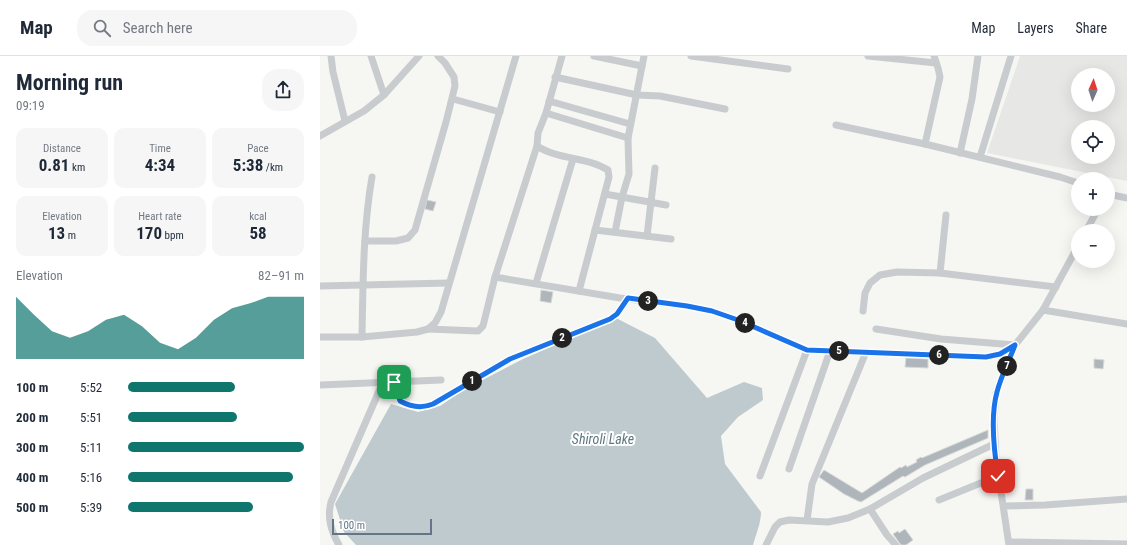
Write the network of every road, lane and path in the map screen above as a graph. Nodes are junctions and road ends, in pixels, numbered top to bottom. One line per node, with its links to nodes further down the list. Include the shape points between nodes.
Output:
1 (331, 56): 24 (street)
2 (371, 56): 17 (street)
3 (419, 56): 17 (street)
4 (438, 56): 19 (street, via 454,77)
5 (516, 56): 22 (street)
6 (562, 56): 16 (street)
7 (594, 56): 14 (street)
8 (644, 56): 14 (street)
9 (691, 56): 15 (street)
10 (868, 56): 13 (street)
11 (978, 56): 31 (street)
12 (1011, 56): 32 (street)
13 (935, 59): 29 (street, via 940,77)
14 (642, 66): 18 (street)
15 (788, 69)
16 (556, 77): 18 (street); 20 (street)
17 (384, 95): 24 (street)
18 (637, 95): 21 (street, via 660,96); 25 (street)
19 (453, 99): 22 (street); 48 (street, via 415,230 408,238 396,241)
20 (550, 101): 23 (street); 25 (street)
21 (725, 109)
22 (500, 112): 52 (street)
23 (546, 113): 28 (street); 30 (street, via 538,133)
24 (345, 122): 27 (street)
25 (630, 124): 28 (street)
26 (836, 125): 29 (street)
27 (320, 136)
28 (628, 138): 39 (street, via 628,174)
29 (925, 144): 31 (street)
30 (537, 146): 33 (street); 51 (street)
31 (960, 153): 32 (street)
32 (980, 157): 36 (street)
33 (573, 159): 37 (street, via 596,164 608,170); 53 (street)
34 (655, 168): 41 (street)
35 (372, 176): 48 (street)
36 (1071, 181)
37 (605, 194): 39 (street); 44 (street)
38 (1115, 195): 40 (street)
39 (622, 197): 41 (street); 45 (street)
40 (1127, 198)
41 (652, 202): 42 (street); 46 (street)
42 (666, 205)
43 (946, 215): 50 (street)
44 (595, 230): 45 (street); 57 (street)
45 (615, 232): 46 (street)
46 (647, 236): 47 (street)
47 (671, 239)
48 (365, 240): 55 (street)
49 (1071, 259): 56 (street)
50 (940, 273): 56 (street); 60 (street, via 897,272 880,275 870,283 865,294)
51 (495, 277): 53 (street); 62 (street, via 483,326 478,331)
52 (448, 283): 55 (street); 62 (street, via 441,312)
53 (536, 283): 57 (street)
54 (320, 286): 55 (street)
55 (363, 286): 65 (street)
56 (1056, 287): 59 (street)
57 (579, 291): 58 (street)
58 (628, 298): 67 (street, via 712,311); 72 (street, via 610,319 510,359 425,408 410,406 400,401)
59 (1043, 310): 61 (street); 66 (street)
60 (863, 311)
61 (1127, 324)
62 (428, 329): 65 (street)
63 (876, 330): 66 (street)
64 (320, 337): 65 (street)
65 (362, 337)
66 (1015, 345): 69 (street, via 1000,354 986,357); 74 (street, via 996,393)
67 (807, 350): 68 (street); 76 (street)
68 (830, 351): 69 (street); 75 (street)
69 (866, 352): 82 (street, via 812,484)
70 (441, 380): 72 (street)
71 (383, 382): 72 (street); 73 (street); 85 (street, via 328,513)
72 (394, 382)
73 (320, 384)
74 (994, 444): 77 (street); 81 (street, via 923,478)
75 (789, 469)
76 (760, 476)
77 (998, 476): 79 (street); 80 (street)
78 (1127, 499): 80 (street)
79 (939, 500)
80 (1004, 506): 83 (street)
81 (870, 509): 82 (street, via 848,518 828,522); 87 (street)
82 (807, 520): 86 (street, via 780,522 772,531)
83 (1009, 543): 84 (street)
84 (1127, 544)
85 (339, 545)
86 (766, 545)
87 (896, 545)

